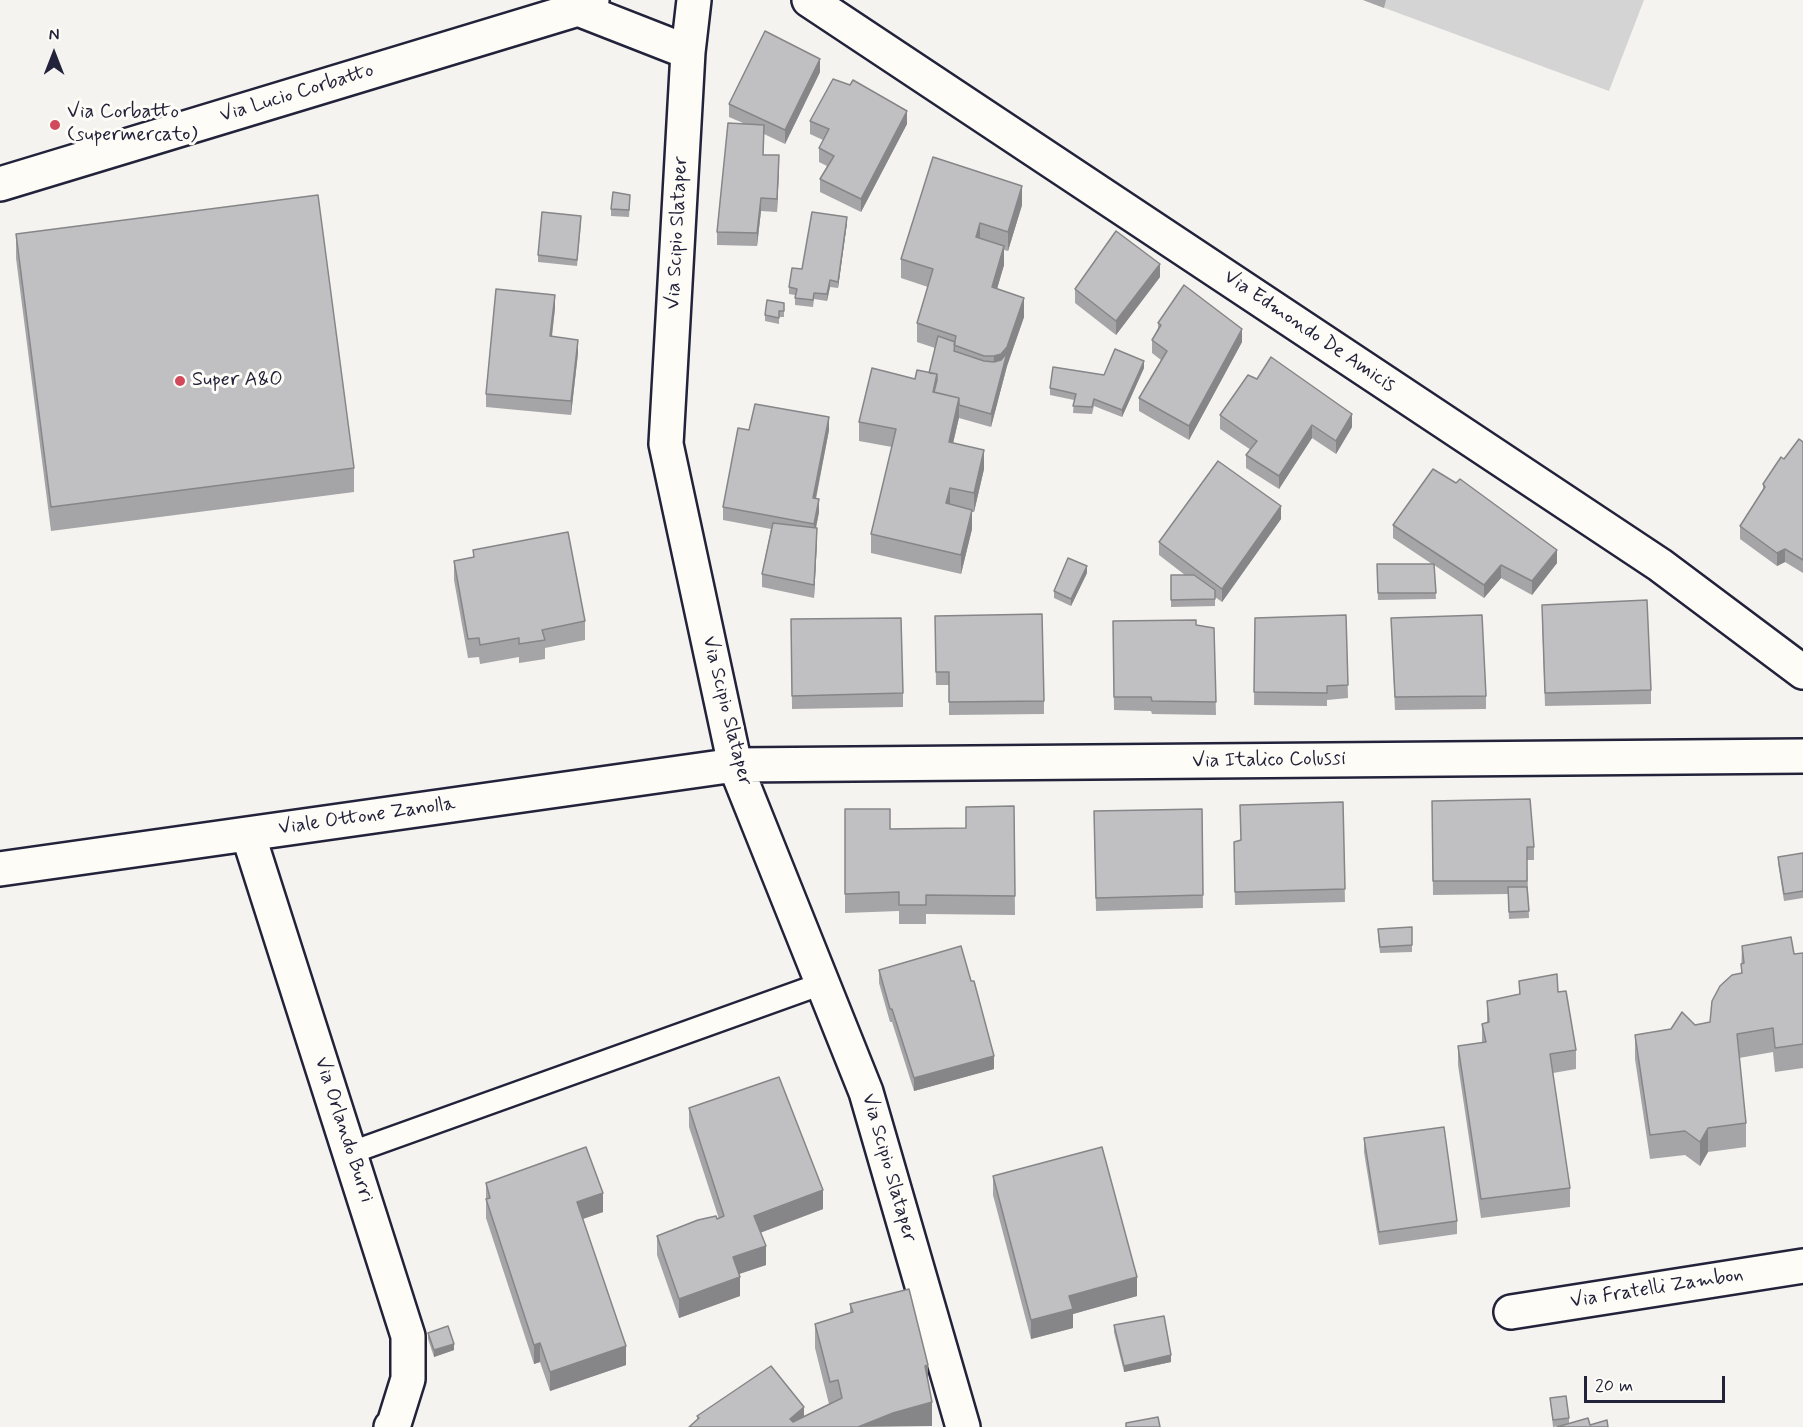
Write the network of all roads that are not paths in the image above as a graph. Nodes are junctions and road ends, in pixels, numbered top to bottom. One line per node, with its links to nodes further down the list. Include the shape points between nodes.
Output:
1 (694, 0): 4 (street, Via Scipio Slataper)
2 (809, 0): 6 (street, Via Edmondo De Amicis, via 1659,565)
3 (585, 4): 4 (street); 5 (street, Via Lucio Corbatto)
4 (688, 52): 8 (street, Via Scipio Slataper, via 666,444)
5 (0, 184)
6 (1803, 672)
7 (1803, 756): 8 (street, Via Italico Colussi)
8 (735, 765): 9 (street, Viale Ottone Zanolla); 11 (street, Via Scipio Slataper)
9 (248, 834): 10 (street, Viale Ottone Zanolla); 12 (street, Via Orlando Burri)
10 (0, 869)
11 (821, 984): 12 (lane); 16 (street, Via Scipio Slataper, via 866,1092)
12 (350, 1153): 15 (street, Via Orlando Burri, via 408,1336 408,1379)
13 (1803, 1266): 14 (street, Via Fratelli Zambon)
14 (1510, 1312)
15 (391, 1427)
16 (963, 1427)

